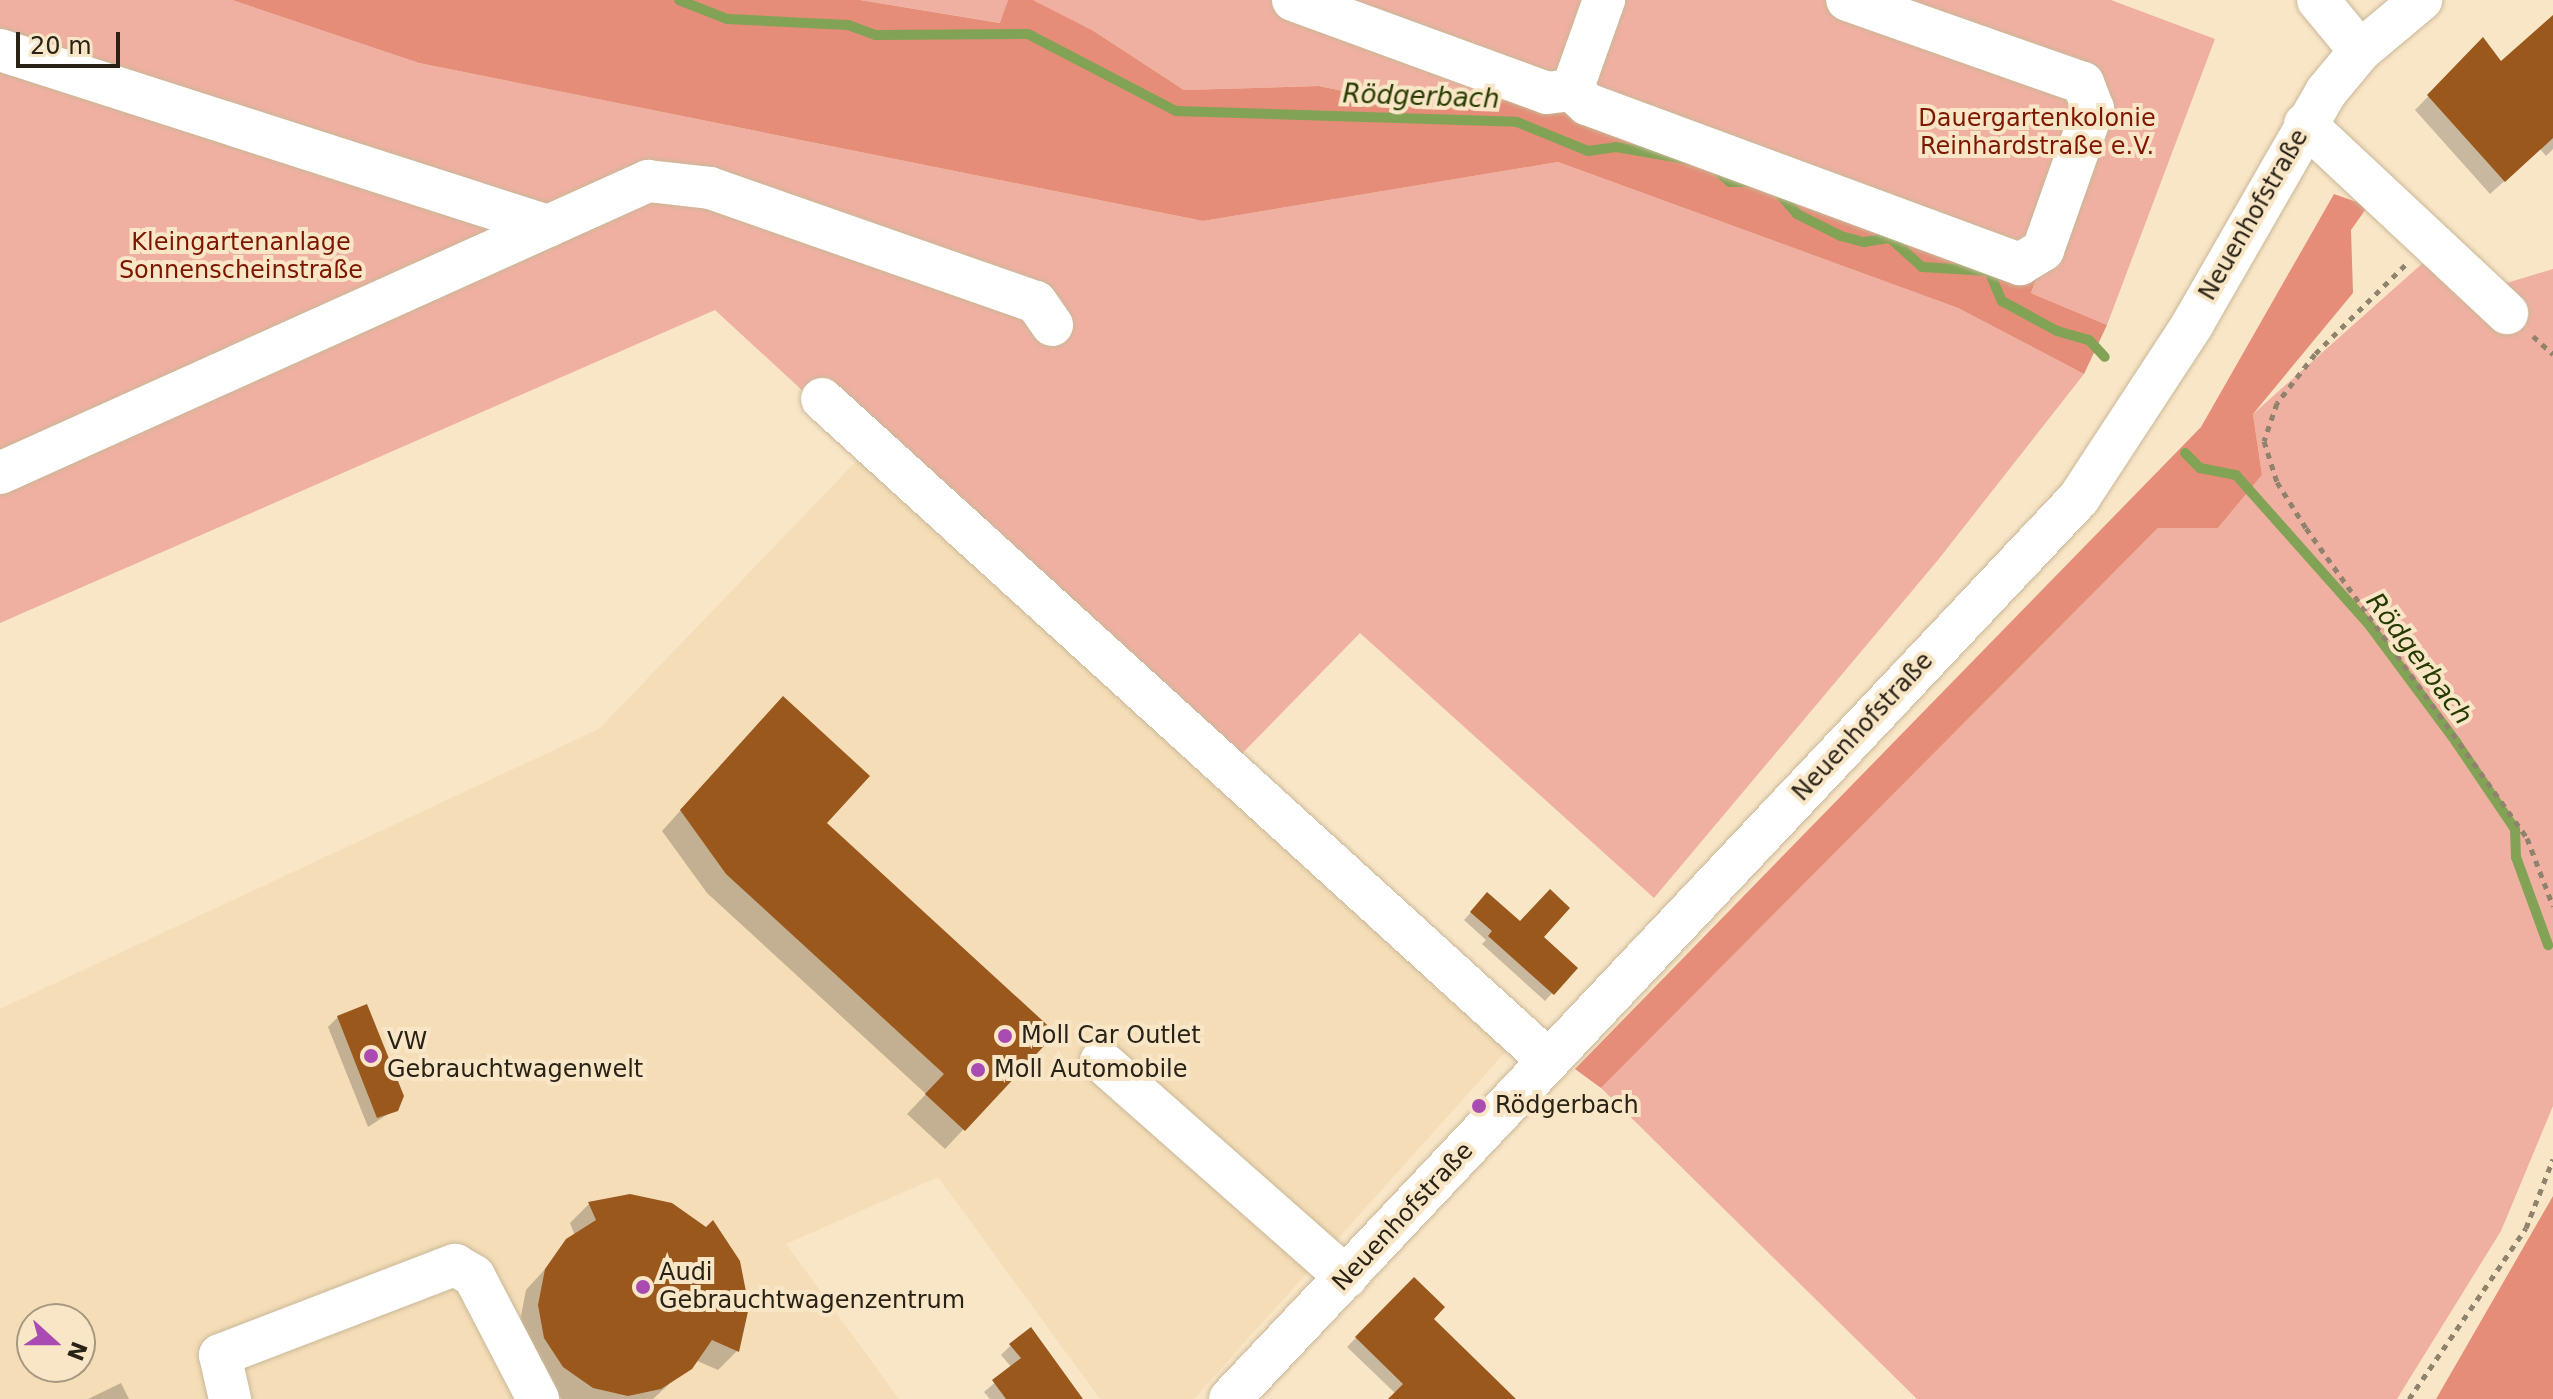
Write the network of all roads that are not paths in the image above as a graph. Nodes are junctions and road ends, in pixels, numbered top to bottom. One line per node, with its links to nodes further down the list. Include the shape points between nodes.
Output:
1 (1293, 0): 8 (street, via 1547,93)
2 (1604, 0): 8 (street)
3 (2318, 0): 7 (street)
4 (2414, 2): 7 (street, Neuenhofstraße)
5 (1871, 4): 8 (street, via 2083,83 2093,109 2043,250 2020,264 1587,104)
6 (0, 50): 10 (street)
7 (2360, 51): 9 (street, Neuenhofstraße)
8 (1572, 90)
9 (2305, 124): 11 (street); 16 (street, Neuenhofstraße, via 2192,325 2079,498)
10 (548, 226): 12 (street, via 648,181 710,188 1036,302); 14 (street)
11 (2507, 313)
12 (1052, 325)
13 (822, 399): 16 (street)
14 (0, 473)
15 (1101, 1061): 17 (street)
16 (1549, 1061): 17 (street, Neuenhofstraße)
17 (1346, 1277): 20 (street, Neuenhofstraße)
18 (230, 1399): 19 (street, via 220,1355 455,1265 474,1276)
19 (538, 1399)
20 (1230, 1399)

